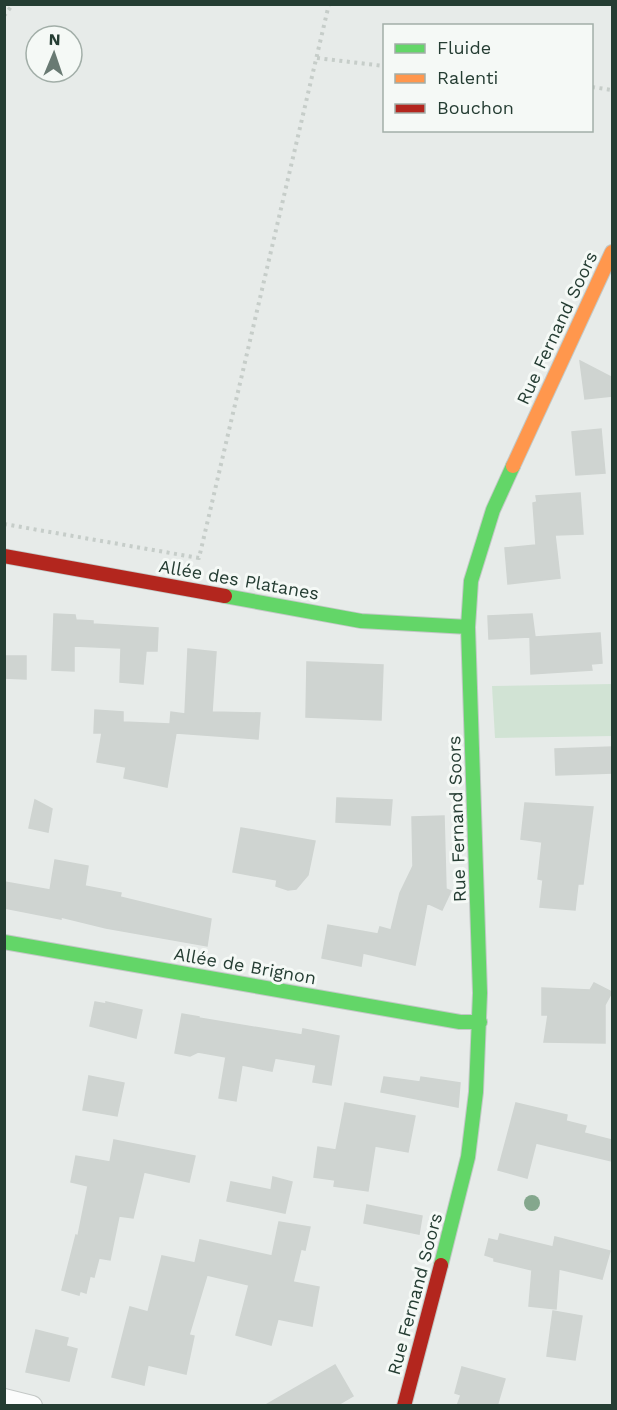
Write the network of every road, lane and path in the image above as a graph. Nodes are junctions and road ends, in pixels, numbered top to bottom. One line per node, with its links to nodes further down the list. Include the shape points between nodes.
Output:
1 (13, 4): 3 (path)
2 (329, 4): 4 (path)
3 (4, 16)
4 (317, 58): 5 (path); 9 (path, via 199,558)
5 (383, 66)
6 (593, 87): 7 (path)
7 (612, 90)
8 (612, 252): 11 (street, Rue Fernand Soors, via 493,510 471,581)
9 (4, 524)
10 (4, 556): 11 (street, Allée des Platanes, via 361,621)
11 (468, 627): 13 (street, Rue Fernand Soors)
12 (4, 942): 13 (street, Allée de Brignon, via 460,1022)
13 (480, 1022): 16 (street, Rue Fernand Soors, via 468,1157)
14 (4, 1399): 15 (street)
15 (32, 1406)
16 (404, 1406)

